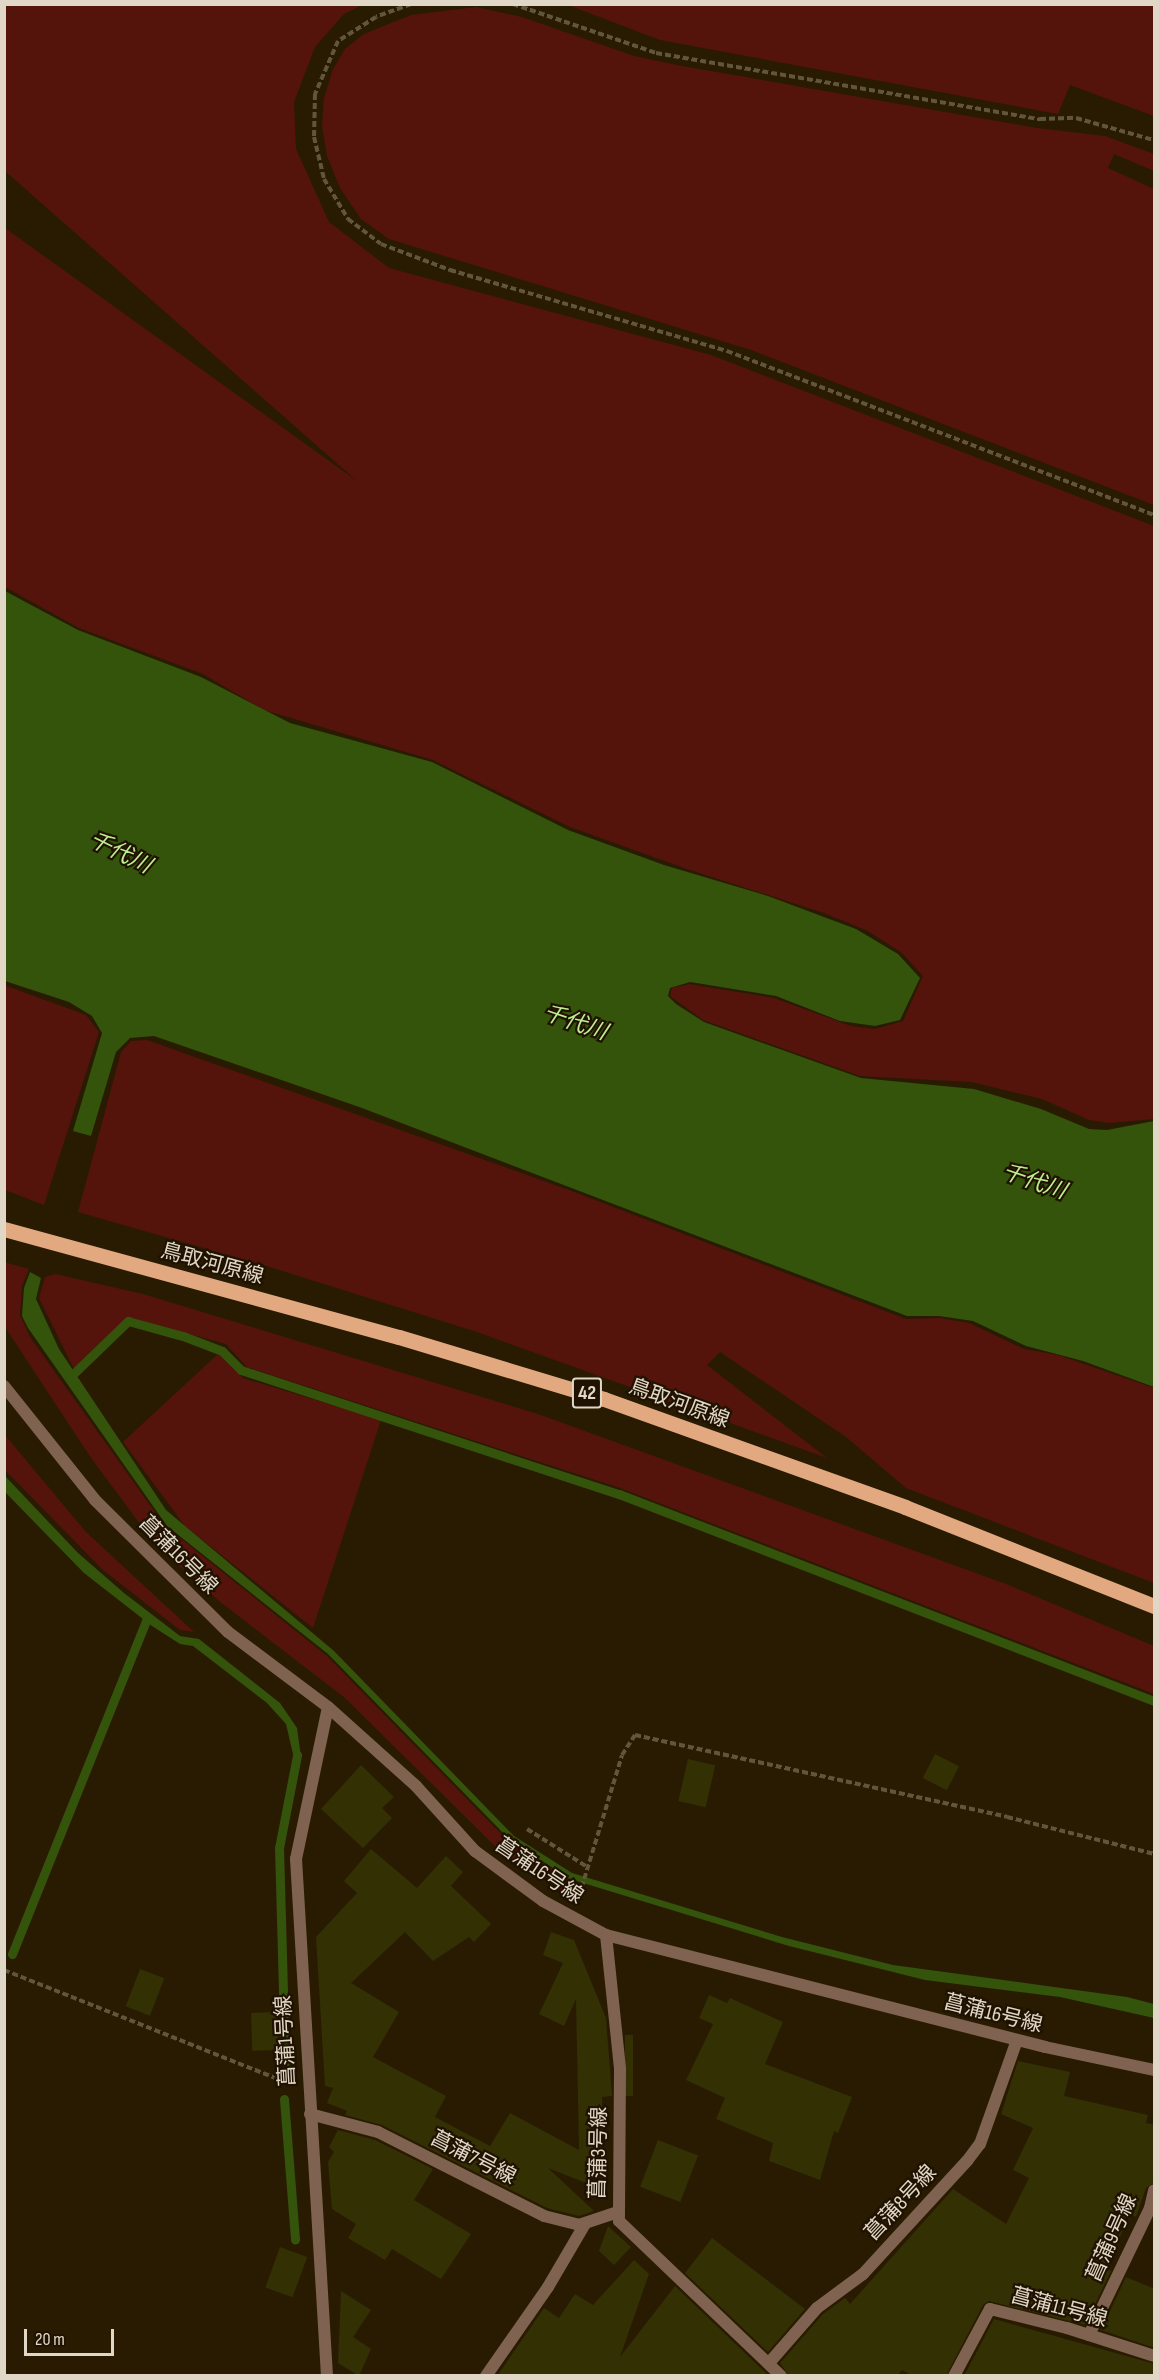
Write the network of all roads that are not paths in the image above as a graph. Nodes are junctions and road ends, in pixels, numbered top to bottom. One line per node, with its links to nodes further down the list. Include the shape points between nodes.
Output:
1 (4, 1229): 3 (main road, 鳥取河原線 / 42, via 399,1337 604,1399 904,1507)
2 (4, 1386): 4 (street, 菖蒲16号線, via 95,1500 228,1632)
3 (1155, 1606)
4 (328, 1707): 5 (street, 菖蒲16号線, via 416,1786 475,1851 506,1877); 8 (street, 菖蒲1号線, via 296,1859)
5 (606, 1935): 6 (street, 菖蒲16号線); 10 (street, 菖蒲3号線, via 620,2069)
6 (1017, 2040): 7 (street, 菖蒲16号線); 14 (street, 菖蒲8号線, via 980,2144 967,2161 863,2274 817,2308)
7 (1155, 2070)
8 (310, 2114): 11 (street, 菖蒲7号線, via 378,2132 544,2216); 15 (street, 菖蒲1号線)
9 (1155, 2190): 12 (street, 菖蒲9号線)
10 (618, 2212): 11 (street); 14 (street, 菖蒲3号線, via 619,2221)
11 (585, 2224): 16 (street, via 548,2287)
12 (1089, 2335): 13 (street, 菖蒲11号線); 18 (street, 菖蒲11号線, via 990,2309)
13 (1155, 2356)
14 (769, 2362): 17 (street, 菖蒲3号線)
15 (327, 2376)
16 (486, 2376)
17 (781, 2376)
18 (954, 2376)

